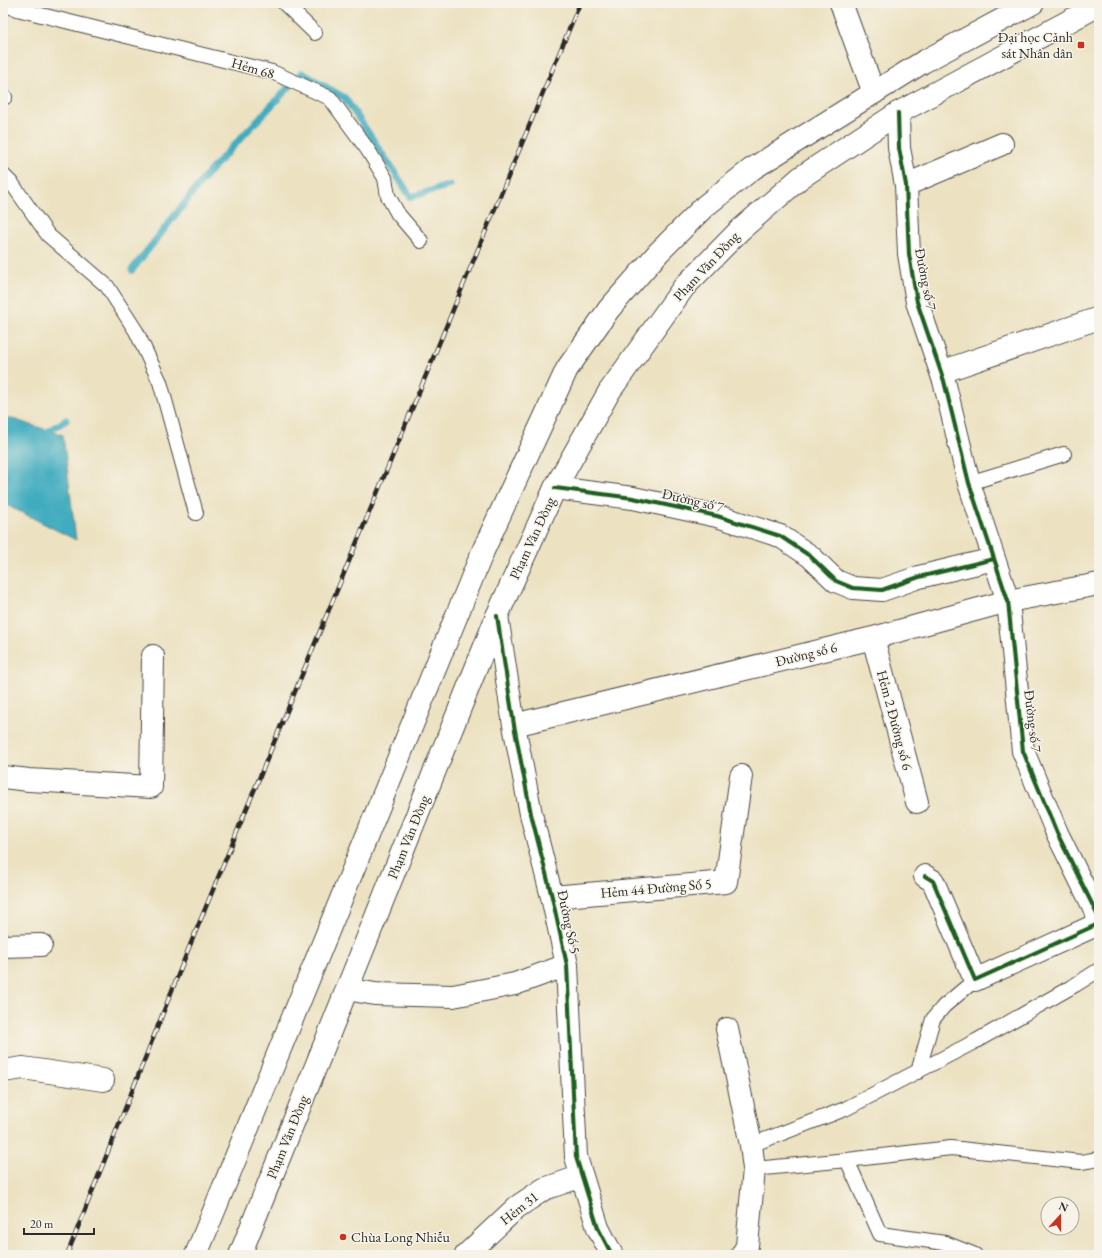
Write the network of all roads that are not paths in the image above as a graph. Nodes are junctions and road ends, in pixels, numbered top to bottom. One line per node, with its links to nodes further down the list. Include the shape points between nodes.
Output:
1 (7, 3): 12 (lane, Hẻm 68, via 13,8 272,72 330,98 385,178 388,196 398,214)
2 (284, 3): 6 (lane)
3 (841, 3): 7 (main road)
4 (1033, 3): 7 (main road, via 924,62)
5 (1099, 5): 8 (main road, Phạm Văn Đồng)
6 (315, 33)
7 (874, 93): 47 (main road, via 752,169 705,206 609,309 567,369 483,551)
8 (898, 113): 11 (main road, Đường số 7, via 899,148); 17 (main road, Phạm Văn Đồng, via 800,178 739,231 684,286 609,392)
9 (1002, 144): 11 (main road)
10 (3, 175): 18 (lane, via 48,236 107,286 136,331 160,382)
11 (906, 185): 14 (main road, Đường số 7, via 909,254 917,302)
12 (421, 241)
13 (1099, 318): 14 (main road)
14 (941, 372): 16 (main road, Đường số 7)
15 (1064, 454): 16 (lane)
16 (969, 483): 19 (main road, Đường số 7)
17 (555, 488): 19 (main road, Đường số 7, via 633,498 717,516 780,536 810,556 836,581 853,588 882,590 919,577); 22 (main road, Phạm Văn Đồng)
18 (196, 513)
19 (994, 559): 21 (main road, Đường số 7)
20 (1099, 584): 21 (main road, Đường số 6)
21 (1008, 601): 23 (main road, Đường số 6); 31 (main road, Đường số 7, via 1023,751 1057,834 1098,916)
22 (497, 616): 25 (main road, Đường Số 5); 37 (main road, Phạm Văn Đồng)
23 (873, 638): 25 (main road, Đường số 6); 28 (main road, Hẻm 2 Đường số 6)
24 (153, 656): 27 (main road, via 151,787)
25 (514, 725): 30 (main road, Đường Số 5, via 531,814)
26 (741, 776): 30 (main road, Hẻm 44 Đường Số 5, via 726,882)
27 (3, 777)
28 (917, 802)
29 (926, 876): 36 (main road, via 933,881)
30 (552, 897): 34 (main road, Đường Số 5)
31 (1098, 921): 36 (main road, via 1096,925)
32 (41, 945): 33 (main road)
33 (3, 946)
34 (567, 965): 37 (main road, via 515,984 453,996 375,994); 46 (main road, Đường Số 5, via 576,1157)
35 (1099, 970): 40 (lane)
36 (975, 980): 40 (lane, via 944,1006 933,1019)
37 (347, 989): 48 (main road, Phạm Văn Đồng)
38 (727, 1029): 42 (main road)
39 (3, 1071): 41 (main road, via 23,1068)
40 (918, 1072): 42 (lane, via 846,1109)
41 (103, 1080)
42 (751, 1145): 45 (main road)
43 (1099, 1159): 44 (lane, via 1081,1162 951,1148)
44 (847, 1160): 45 (lane); 52 (lane, via 880,1234 945,1243)
45 (754, 1169): 51 (main road, via 747,1246)
46 (582, 1176): 49 (main road, Hẻm 31, via 544,1188 517,1207); 50 (main road, Đường Số 5, via 598,1228)
47 (196, 1255)
48 (240, 1255)
49 (466, 1255)
50 (612, 1255)
51 (742, 1255)
52 (975, 1255)

